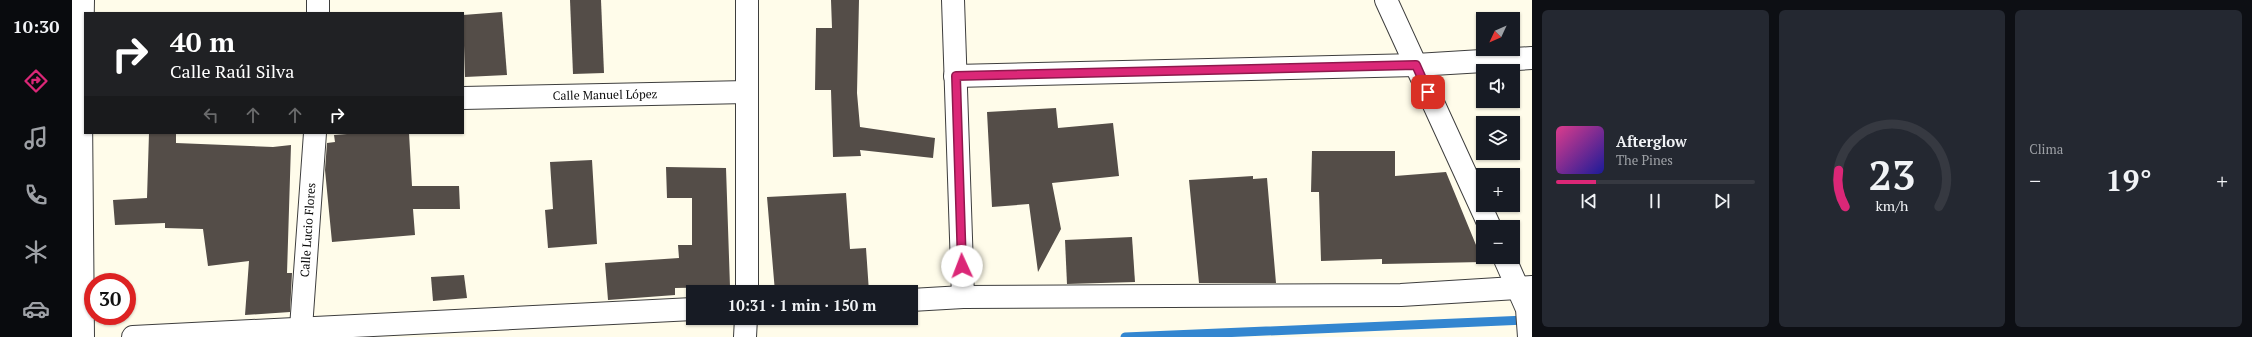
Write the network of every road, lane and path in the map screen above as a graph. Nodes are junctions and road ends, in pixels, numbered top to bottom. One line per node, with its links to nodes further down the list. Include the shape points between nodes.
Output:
1 (83, 0): 12 (street)
2 (318, 0): 6 (street)
3 (747, 0): 10 (street)
4 (953, 0): 9 (street)
5 (1386, 0): 8 (street)
6 (318, 12)
7 (1532, 58): 8 (street)
8 (1416, 65): 9 (street); 14 (street)
9 (956, 76): 18 (street)
10 (747, 92): 11 (street, Calle Manuel López); 16 (street)
11 (464, 98)
12 (77, 114): 23 (street)
13 (315, 134): 22 (street, Calle Lucio Flores)
14 (1487, 220)
15 (1509, 264): 17 (street)
16 (747, 285)
17 (1525, 287): 18 (street, via 1401,295); 26 (street)
18 (963, 297): 19 (street)
19 (918, 300)
20 (686, 309): 22 (street)
21 (745, 325): 25 (street)
22 (301, 328): 24 (street)
23 (83, 337)
24 (133, 337)
25 (744, 337)
26 (1529, 337)

